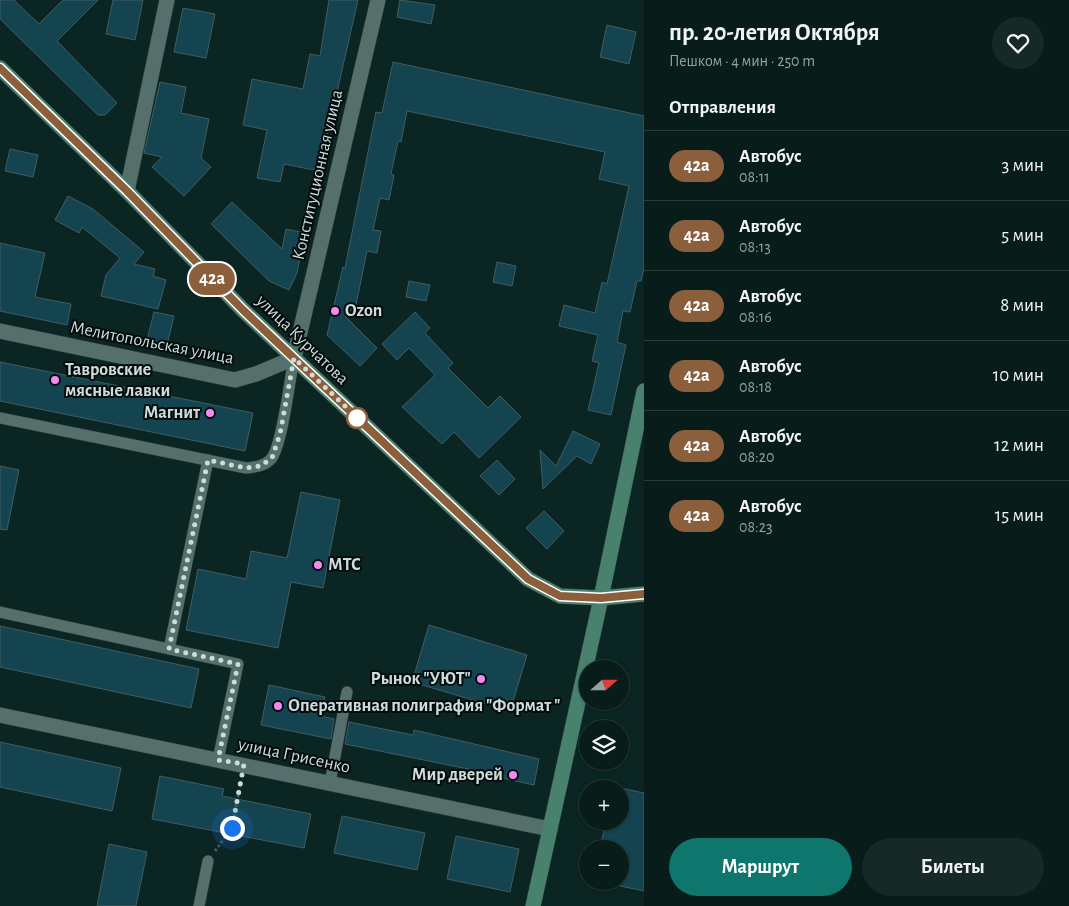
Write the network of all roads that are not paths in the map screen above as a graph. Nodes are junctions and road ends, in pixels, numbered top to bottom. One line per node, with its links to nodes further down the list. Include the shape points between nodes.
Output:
1 (167, 0): 4 (street)
2 (378, 0): 6 (street, Конституционная улица)
3 (1, 69): 4 (street, улица Курчатова)
4 (127, 191): 6 (street, улица Курчатова)
5 (0, 331): 6 (street, Мелитопольская улица, via 235,380)
6 (294, 358): 9 (lane, via 280,434 272,458 260,466 246,468); 11 (street, улица Курчатова, via 528,579 560,596)
7 (644, 391): 11 (street)
8 (0, 418): 9 (lane)
9 (208, 460): 13 (lane)
10 (644, 594): 11 (street, улица Курчатова)
11 (601, 598): 18 (street)
12 (0, 612): 13 (lane)
13 (169, 649): 16 (lane, via 238,664)
14 (347, 692): 17 (lane)
15 (0, 715): 16 (street, улица Грисенко)
16 (218, 760): 17 (street, улица Грисенко)
17 (330, 783): 18 (street, улица Грисенко)
18 (550, 829): 21 (street)
19 (208, 861): 20 (lane)
20 (199, 906)
21 (533, 906)

